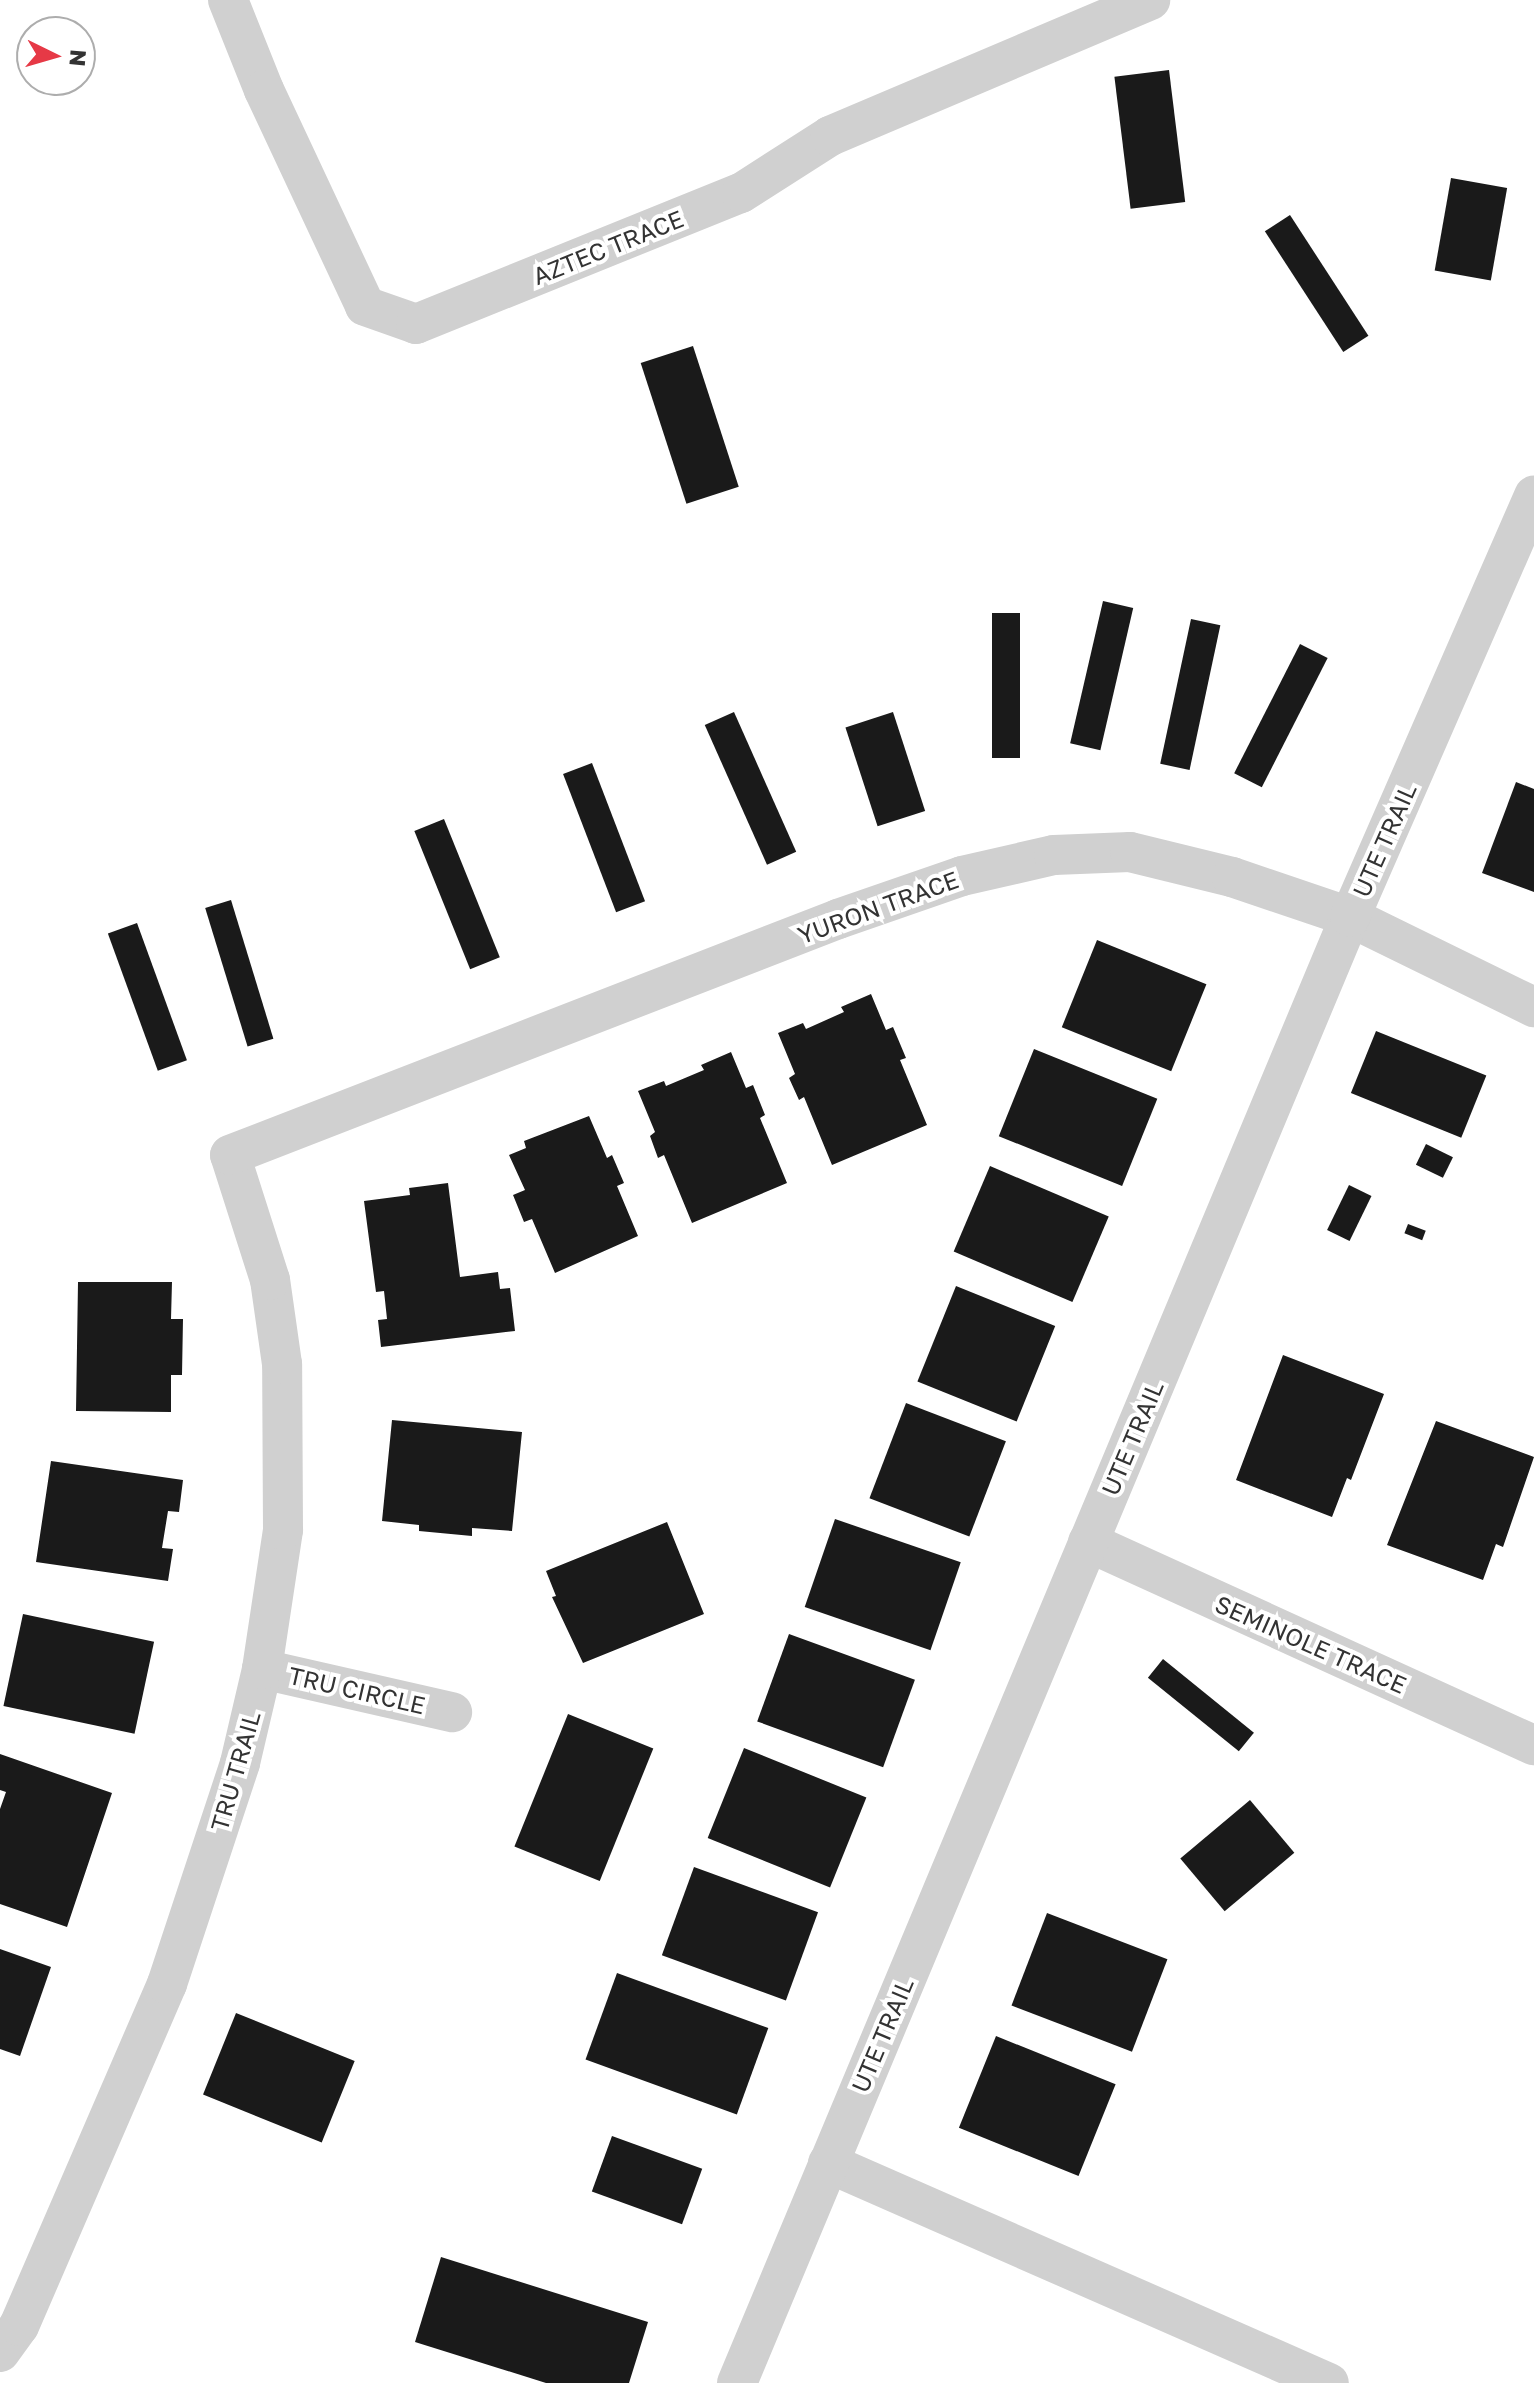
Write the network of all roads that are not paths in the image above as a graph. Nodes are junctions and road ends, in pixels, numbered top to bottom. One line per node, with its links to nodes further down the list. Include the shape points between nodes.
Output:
1 (228, 0): 2 (street, AZTEC TRACE, via 365,306 416,324 741,193 830,136)
2 (1150, 0)
3 (1534, 495): 4 (street, UTE TRAIL)
4 (1350, 917): 5 (street, YURON TRACE); 6 (street, YURON TRACE, via 1232,877 1130,852 1054,855 962,876 838,919); 7 (street, UTE TRAIL)
5 (1534, 1007)
6 (230, 1155): 8 (street, TRU TRAIL, via 270,1280 282,1364 283,1530)
7 (1088, 1542): 10 (street, SEMINOLE TRACE); 11 (street, UTE TRAIL)
8 (262, 1669): 9 (street, TRU CIRCLE); 12 (street, TRU TRAIL, via 240,1763 167,1984 19,2326)
9 (452, 1712)
10 (1534, 1745)
11 (828, 2163): 13 (street); 14 (street, UTE TRAIL)
12 (0, 2352)
13 (1311, 2380)
14 (737, 2383)

